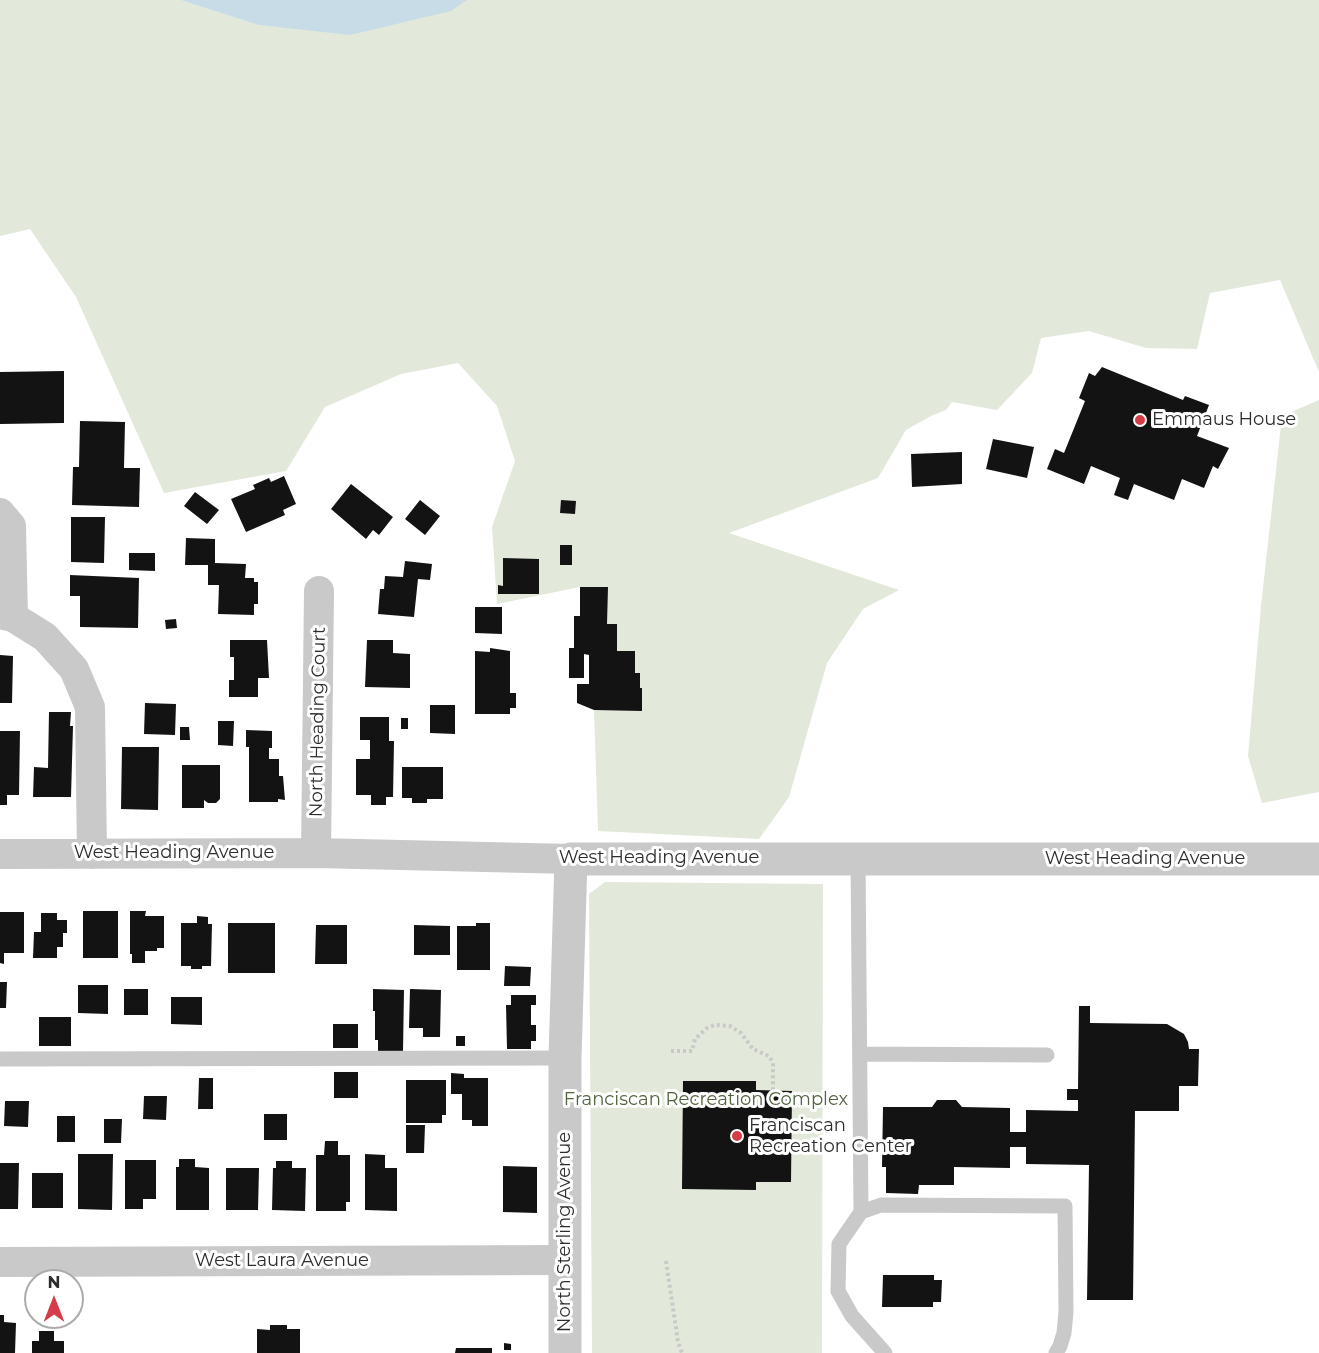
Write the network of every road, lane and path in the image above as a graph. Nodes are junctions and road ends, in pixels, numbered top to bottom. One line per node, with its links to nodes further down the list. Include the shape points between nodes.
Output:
1 (0, 513): 3 (street, via 11,526)
2 (319, 591): 4 (street, North Heading Court)
3 (6, 616): 6 (street, via 45,637 74,669 90,707)
4 (316, 853): 6 (street, West Heading Avenue); 7 (street, West Heading Avenue)
5 (0, 854): 6 (street, West Heading Avenue)
6 (92, 854)
7 (571, 859): 9 (street, West Heading Avenue); 13 (street, North Sterling Avenue)
8 (1319, 859): 9 (street, West Heading Avenue)
9 (858, 860): 11 (lane)
10 (671, 1051): 15 (path, via 692,1051 695,1039 707,1028 730,1026 753,1049 769,1056 773,1063)
11 (860, 1054): 12 (lane); 16 (lane)
12 (1047, 1055)
13 (565, 1058): 14 (lane); 17 (street, North Sterling Avenue)
14 (0, 1059)
15 (773, 1090)
16 (861, 1212): 22 (lane, via 839,1244 838,1291 852,1316); 23 (lane, via 880,1205 1065,1206 1066,1312 1064,1333)
17 (565, 1260): 19 (street, West Laura Avenue); 20 (street, North Sterling Avenue)
18 (666, 1261): 21 (path)
19 (0, 1263)
20 (565, 1353)
21 (682, 1353)
22 (885, 1353)
23 (1056, 1353)

